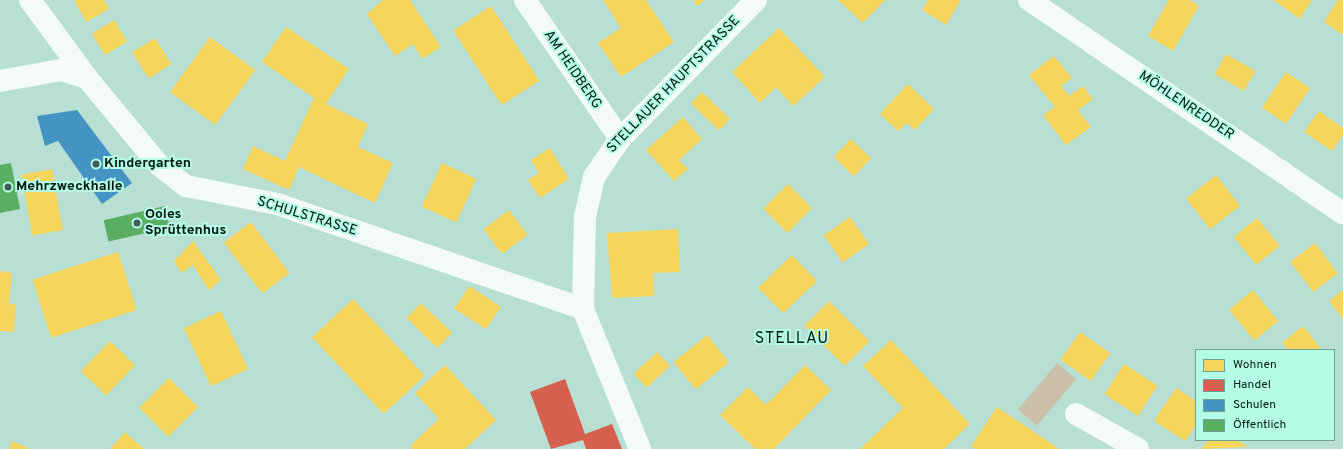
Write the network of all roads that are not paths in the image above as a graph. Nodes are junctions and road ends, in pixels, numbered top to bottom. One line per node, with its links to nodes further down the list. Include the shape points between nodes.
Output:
1 (30, 0): 5 (street, SCHULSTRASSE)
2 (524, 0): 7 (street, AM HEIDBERG)
3 (756, 0): 7 (street, STELLAUER HAUPTSTRASSE)
4 (1029, 0): 8 (street, MÖHLENREDDER)
5 (88, 78): 6 (street, via 62,70); 9 (street, SCHULSTRASSE, via 159,165 186,186 277,204)
6 (0, 80)
7 (620, 139): 9 (street, STELLAUER HAUPTSTRASSE, via 593,184 585,217)
8 (1343, 213)
9 (583, 309): 11 (street, STELLAUER HAUPTSTRASSE)
10 (1076, 414): 12 (street)
11 (640, 449)
12 (1138, 449)

